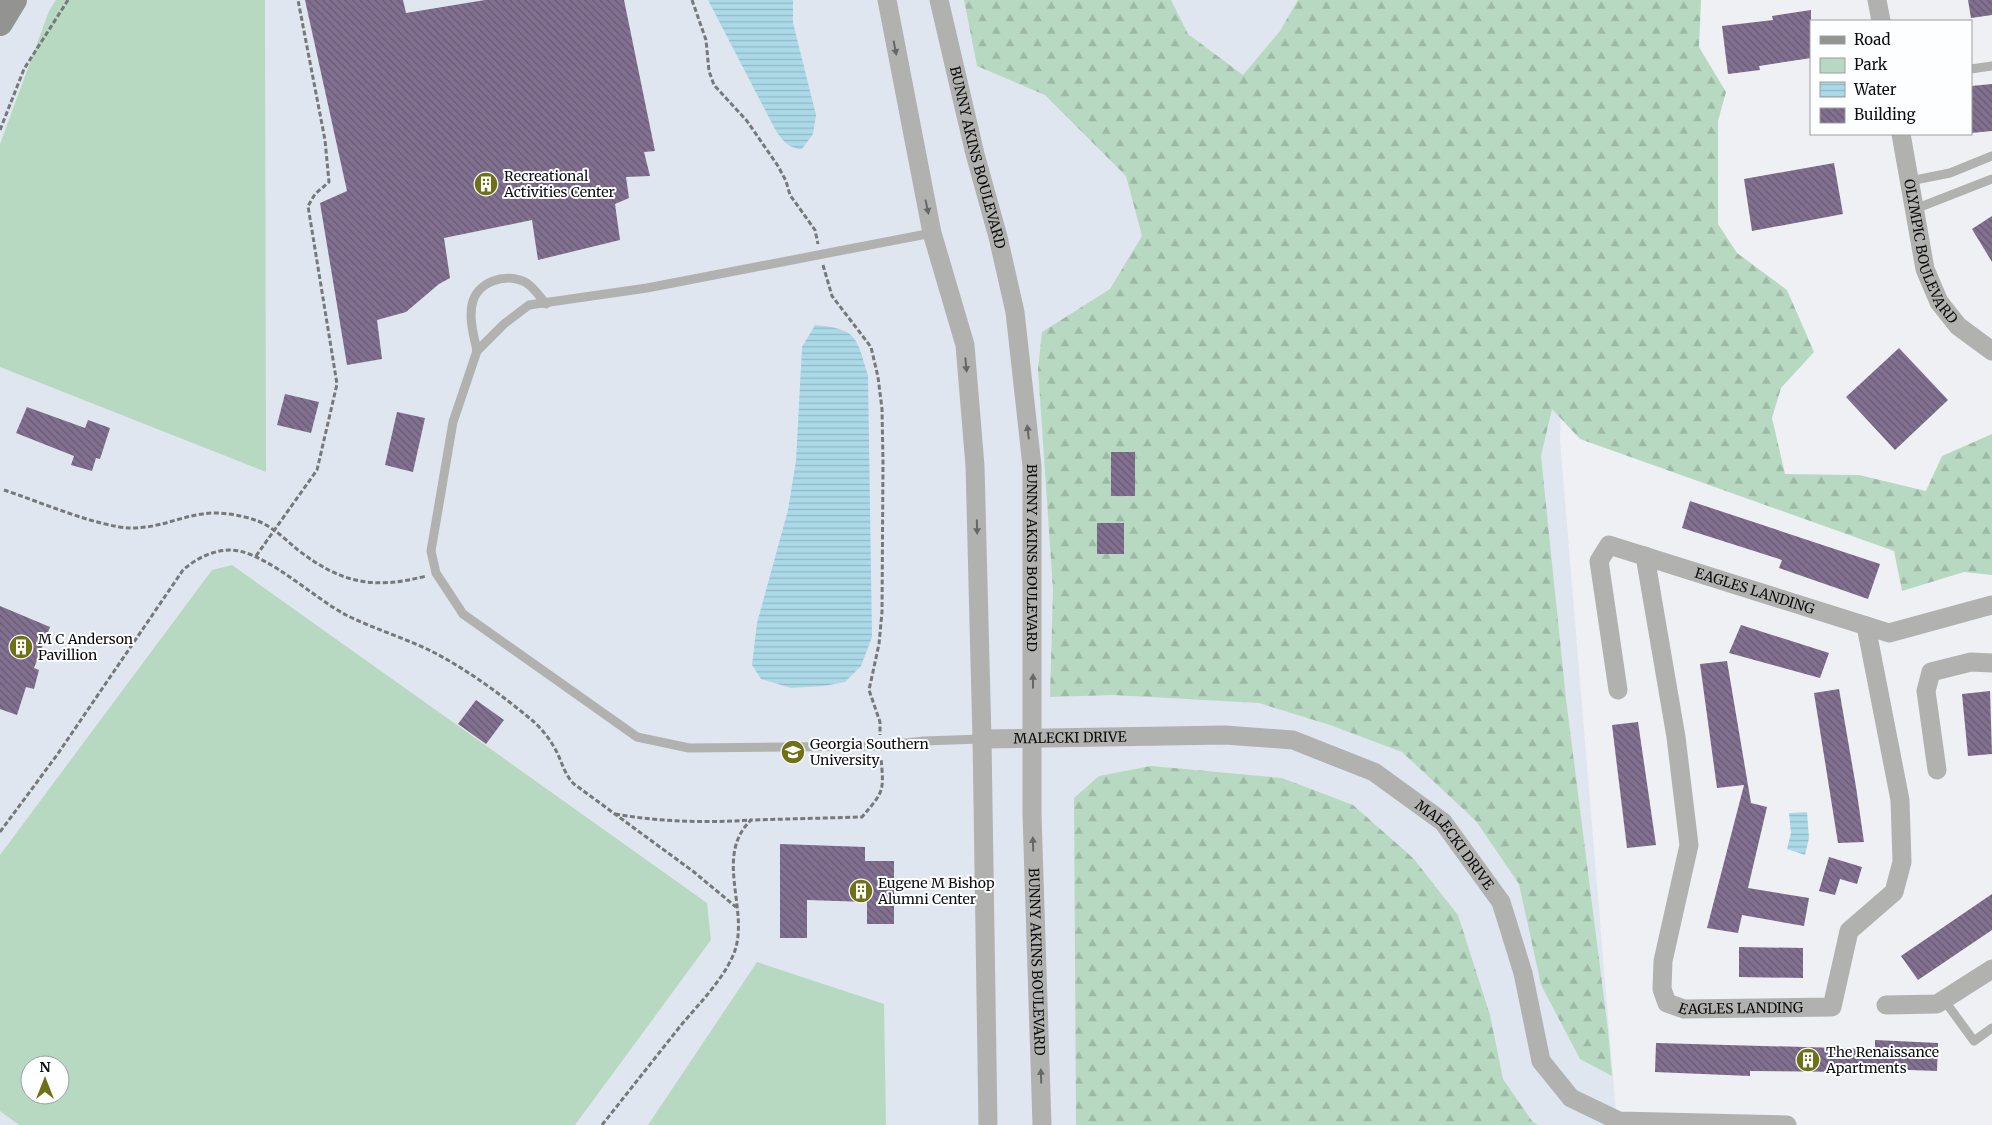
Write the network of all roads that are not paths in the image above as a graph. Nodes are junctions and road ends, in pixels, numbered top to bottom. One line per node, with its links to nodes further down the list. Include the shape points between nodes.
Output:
1 (14, 0): 6 (street)
2 (887, 0): 14 (street, one-way to 14)
3 (939, 0): 23 (street, BUNNY AKINS BOULEVARD, one-way to 3, via 1032,466 1015,312)
4 (1877, 0): 5 (street)
5 (1881, 20)
6 (0, 23)
7 (1992, 66): 8 (lane)
8 (1972, 69)
9 (1901, 135): 12 (street, OLYMPIC BOULEVARD)
10 (1992, 156): 12 (lane, via 1950,173)
11 (1992, 179): 13 (lane)
12 (1910, 181): 13 (street, OLYMPIC BOULEVARD)
13 (1915, 209): 17 (street, OLYMPIC BOULEVARD, via 1925,269 1939,302 1958,326)
14 (932, 233): 15 (lane, via 599,297); 24 (street, one-way to 24, via 965,345 975,466)
15 (546, 304): 16 (lane, via 529,306 504,324); 16 (lane, via 527,282 512,277 492,280 478,291 472,304)
16 (477, 351): 24 (lane, via 453,422 431,551 436,573 463,614 637,737 689,748 880,746)
17 (1992, 351)
18 (1645, 556): 20 (street, EAGLES LANDING); 20 (street, EAGLES LANDING, via 1676,737 1689,845 1664,961 1662,989 1667,1003 1684,1009 1832,1007 1849,931 1894,892 1902,862 1900,800); 22 (street, EAGLES LANDING, via 1609,544 1598,561)
19 (1992, 605): 20 (street, EAGLES LANDING, via 1889,633)
20 (1866, 626)
21 (1992, 663): 25 (street, via 1971,662 1931,672 1926,691)
22 (1618, 690)
23 (1033, 738): 24 (street, MALECKI DRIVE); 31 (street, BUNNY AKINS BOULEVARD, one-way to 23, via 1032,816); 32 (street, MALECKI DRIVE, via 1216,735 1293,740 1374,772 1443,822 1500,902 1523,973 1541,1061 1571,1098 1620,1121)
24 (982, 739): 30 (street)
25 (1937, 770)
26 (1992, 969): 27 (street)
27 (1944, 1000): 28 (street, via 1937,1004); 29 (lane, via 1974,1042)
28 (1886, 1005)
29 (1992, 1028)
30 (988, 1125)
31 (1042, 1125)
32 (1787, 1125)

